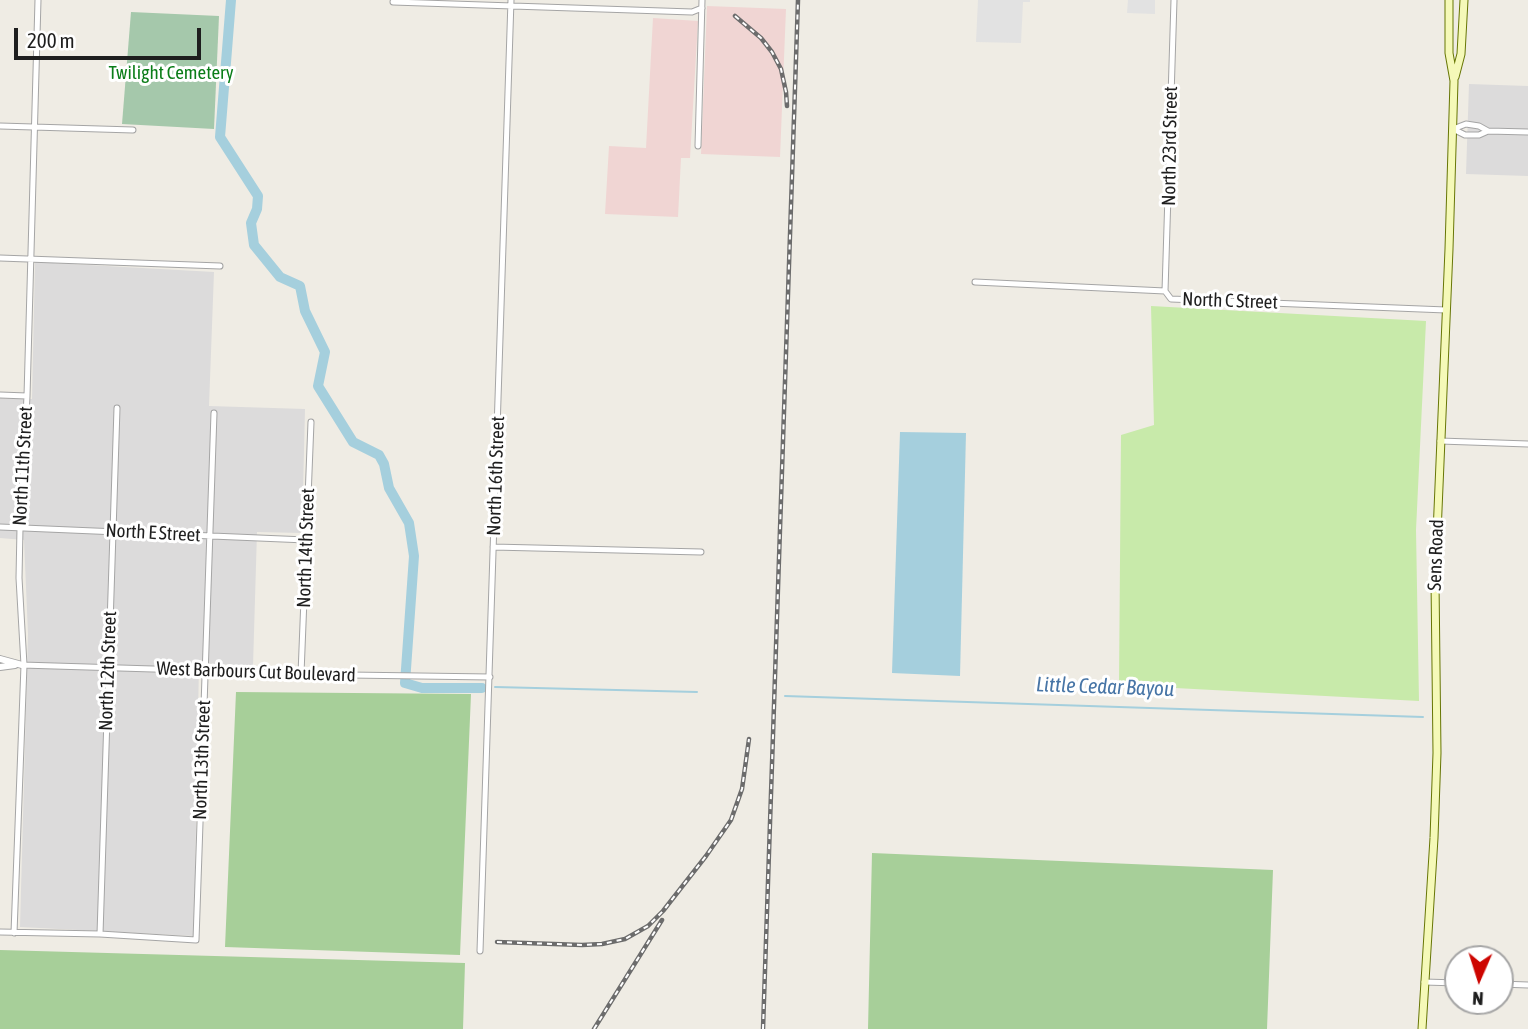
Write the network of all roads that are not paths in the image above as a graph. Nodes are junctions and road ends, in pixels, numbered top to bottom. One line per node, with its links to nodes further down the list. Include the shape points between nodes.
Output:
1 (38, 0): 13 (street, North 11th Street)
2 (702, 0): 8 (street)
3 (1174, 0): 23 (street, North 23rd Street)
4 (1449, 0): 9 (main road)
5 (1464, 0): 10 (main road)
6 (393, 2): 7 (street)
7 (511, 3): 8 (street, via 692,12); 37 (street, North 16th Street)
8 (702, 8): 18 (street)
9 (1449, 53): 10 (main road); 11 (main road)
10 (1461, 54): 11 (main road)
11 (1454, 82): 14 (main road, Sens Road)
12 (0, 126): 13 (street)
13 (34, 127): 15 (street); 20 (street, North 11th Street)
14 (1453, 129): 16 (street, via 1465,135); 16 (street, via 1466,124); 24 (main road, Sens Road)
15 (133, 130)
16 (1488, 131): 17 (street)
17 (1528, 132)
18 (698, 146)
19 (0, 258): 20 (street)
20 (30, 259): 21 (street); 26 (street, North 11th Street)
21 (220, 266)
22 (975, 282): 23 (street, North C Street)
23 (1165, 292): 24 (street, North C Street, via 1171,299)
24 (1446, 310): 30 (main road, Sens Road)
25 (0, 395): 26 (street)
26 (27, 396): 33 (street, North 11th Street)
27 (117, 408): 34 (street, North 12th Street)
28 (214, 413): 35 (street, North 13th Street)
29 (311, 422): 36 (street, North 14th Street)
30 (1440, 441): 31 (street); 50 (main road, Sens Road, via 1435,581 1437,753)
31 (1528, 444)
32 (0, 527): 33 (street, North E Street)
33 (20, 528): 34 (street, North E Street); 40 (street, North 11th Street)
34 (113, 531): 35 (street, North E Street); 42 (street, North 12th Street)
35 (209, 536): 36 (street, North E Street); 43 (street, North 13th Street)
36 (306, 540): 44 (street, North 14th Street)
37 (494, 547): 38 (street); 45 (street, North 16th Street)
38 (701, 552)
39 (0, 659): 40 (street, West Barbours Cut Boulevard)
40 (23, 665): 41 (street, West Barbours Cut Boulevard); 42 (street, West Barbours Cut Boulevard); 47 (street, North 11th Street)
41 (0, 667)
42 (108, 668): 43 (street, West Barbours Cut Boulevard); 48 (street, North 12th Street)
43 (205, 670): 44 (street, West Barbours Cut Boulevard); 48 (street, North 13th Street, via 196,940)
44 (301, 674): 45 (street, West Barbours Cut Boulevard)
45 (489, 677): 49 (street, North 16th Street)
46 (0, 932): 47 (street)
47 (14, 933): 48 (street)
48 (100, 934)
49 (480, 951)
50 (1424, 982): 51 (street); 52 (main road, Sens Road)
51 (1444, 983)
52 (1422, 1029)

